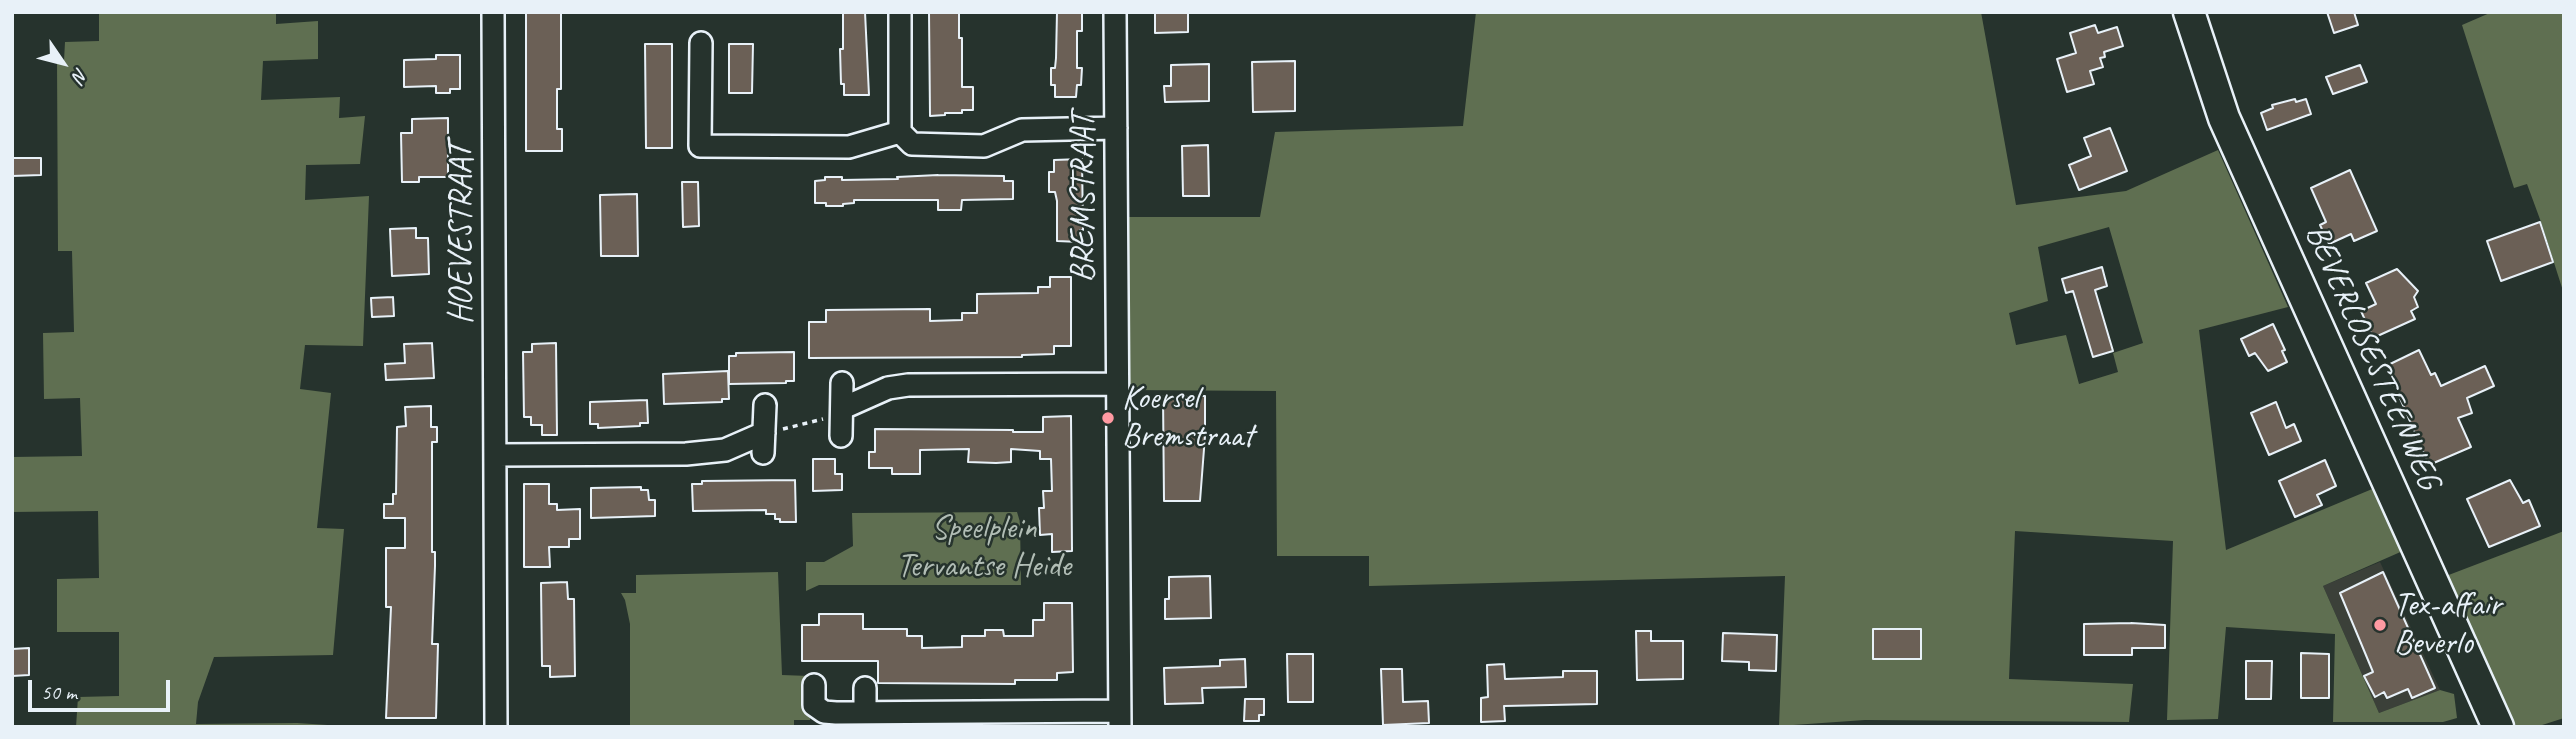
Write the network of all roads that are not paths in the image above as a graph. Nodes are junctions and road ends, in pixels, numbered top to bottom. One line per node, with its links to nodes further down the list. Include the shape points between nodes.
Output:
1 (493, 12): 13 (street, HOEVESTRAAT)
2 (900, 12): 7 (street)
3 (1115, 12): 6 (street, BREMSTRAAT)
4 (2189, 12): 18 (street, BEVERLOSESTEENWEG, via 2224,118)
5 (701, 43): 7 (street, via 700,146 849,147)
6 (1116, 128): 7 (street, via 1022,130 984,146 912,144); 9 (street, BREMSTRAAT)
7 (900, 132)
8 (842, 383): 11 (street)
9 (1117, 384): 11 (street, via 908,385 888,388); 17 (street, BREMSTRAAT)
10 (765, 405): 13 (street, via 764,443 687,454)
11 (843, 408): 12 (street)
12 (841, 436)
13 (495, 455): 19 (street, HOEVESTRAAT)
14 (814, 685): 16 (street, BREMSTRAAT, via 814,705 824,712)
15 (865, 688): 16 (street)
16 (865, 713): 17 (street, BREMSTRAAT)
17 (1120, 719)
18 (2492, 725)
19 (496, 727)

